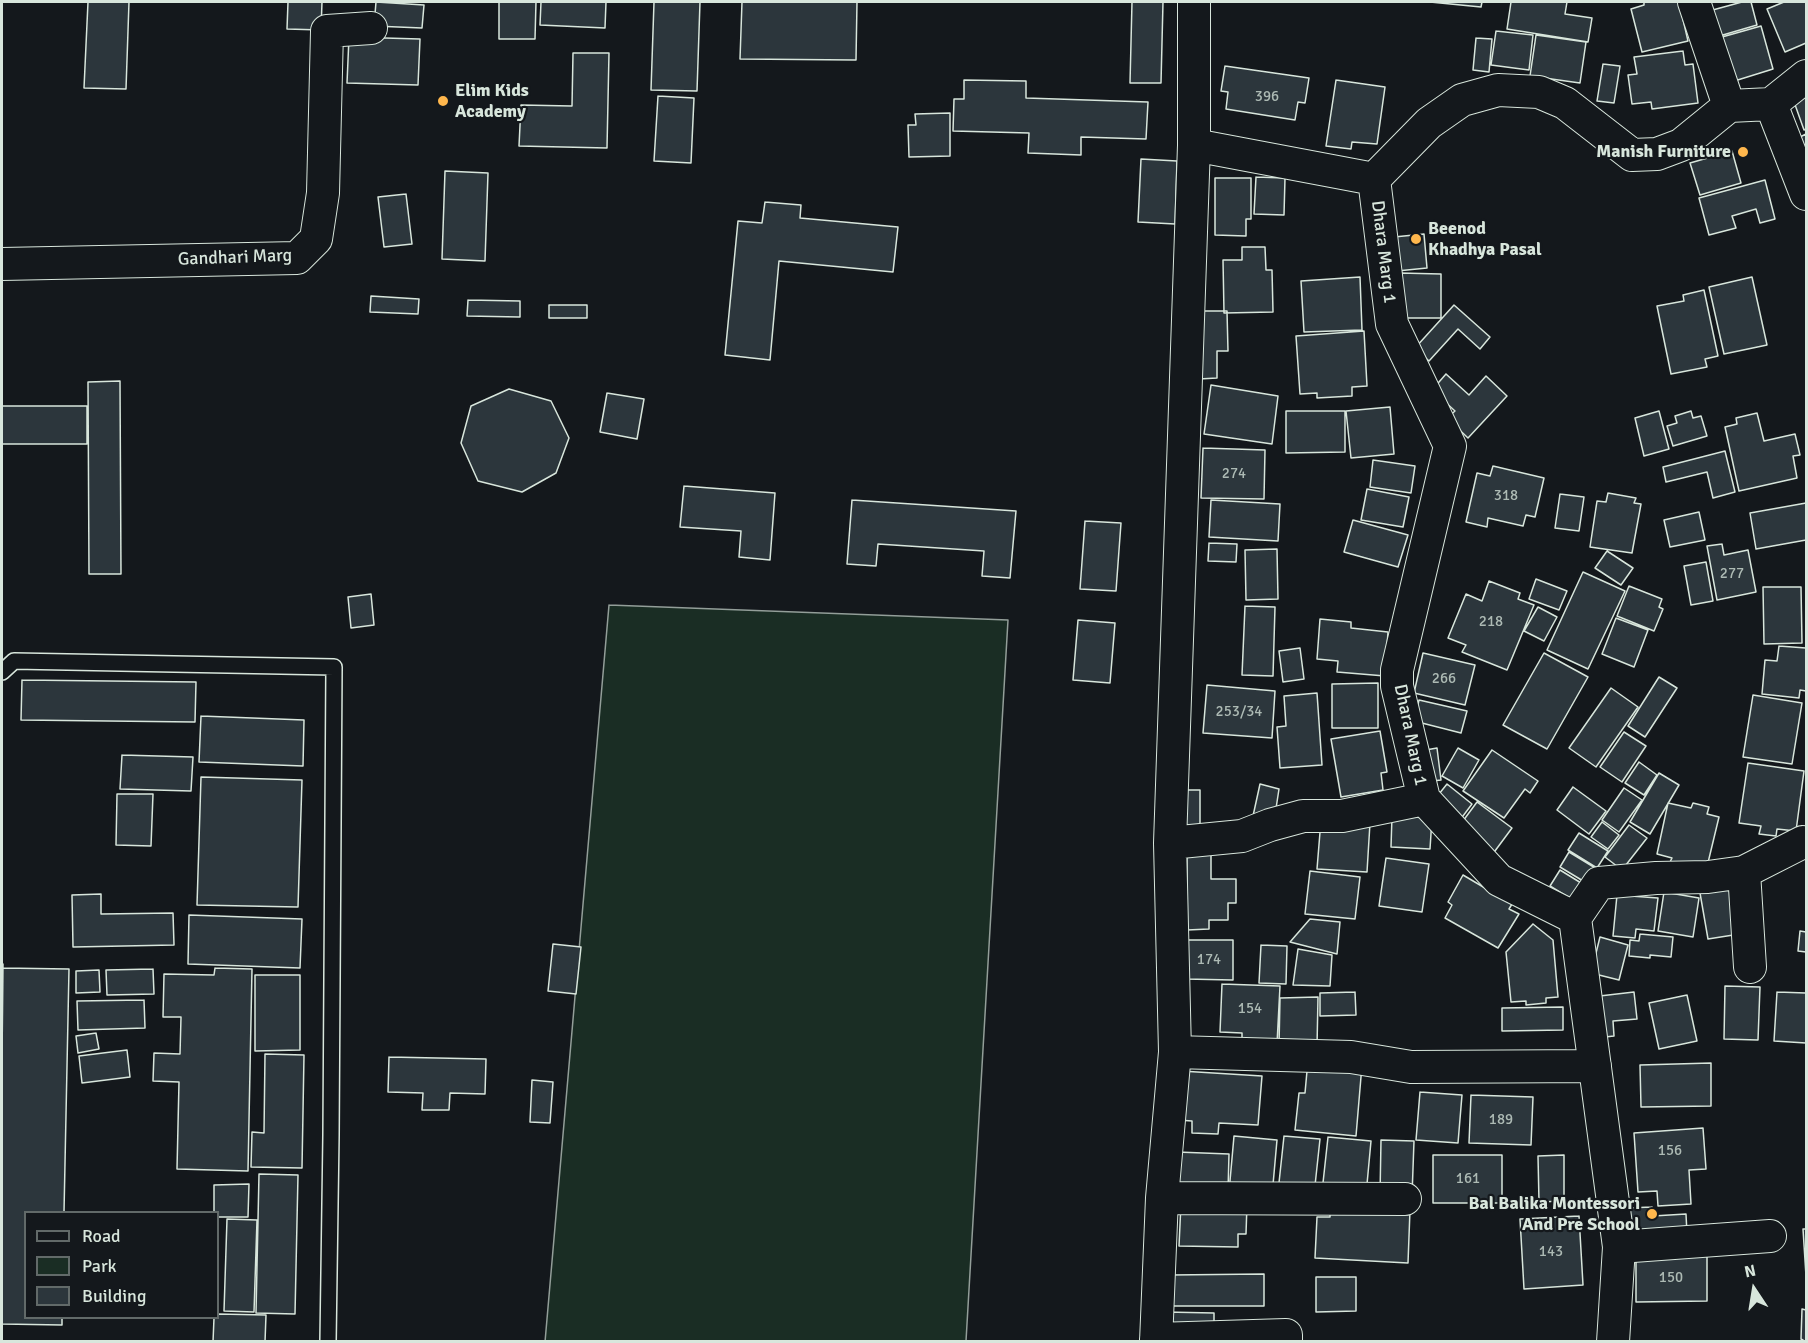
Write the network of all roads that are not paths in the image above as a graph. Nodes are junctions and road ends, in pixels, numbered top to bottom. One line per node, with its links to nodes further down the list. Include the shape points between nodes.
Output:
1 (1194, 2): 7 (street)
2 (1694, 2): 6 (street)
3 (371, 28): 10 (street, Gandhari Marg, via 327,31 322,193 316,239 297,258)
4 (1806, 76): 5 (street)
5 (1771, 104): 6 (street); 9 (street)
6 (1730, 106): 8 (street, via 1681,145 1657,154 1632,155 1565,103 1539,92 1498,90 1462,100 1429,123)
7 (1194, 145): 8 (street, Dhara Marg 1); 14 (street)
8 (1374, 179): 12 (street, Dhara Marg 1, via 1392,324 1450,446 1397,670 1397,686)
9 (1806, 194)
10 (2, 264)
11 (2, 672): 25 (lane, via 14,661 334,667)
12 (1424, 799): 14 (street, via 1342,816 1303,816 1242,836); 16 (street, Dhara Marg 1, via 1499,880)
13 (1803, 842): 15 (street)
14 (1170, 843): 18 (street)
15 (1743, 872): 16 (street, via 1599,883); 17 (street)
16 (1575, 918): 19 (street)
17 (1750, 967)
18 (1175, 1052): 19 (street, via 1351,1057 1411,1067); 20 (street)
19 (1596, 1066): 23 (street)
20 (1162, 1198): 21 (street); 24 (street)
21 (1405, 1199)
22 (1770, 1236): 23 (street)
23 (1619, 1247): 27 (street)
24 (1156, 1340): 26 (street, via 1286,1335)
25 (328, 1341)
26 (1286, 1341)
27 (1614, 1341)

